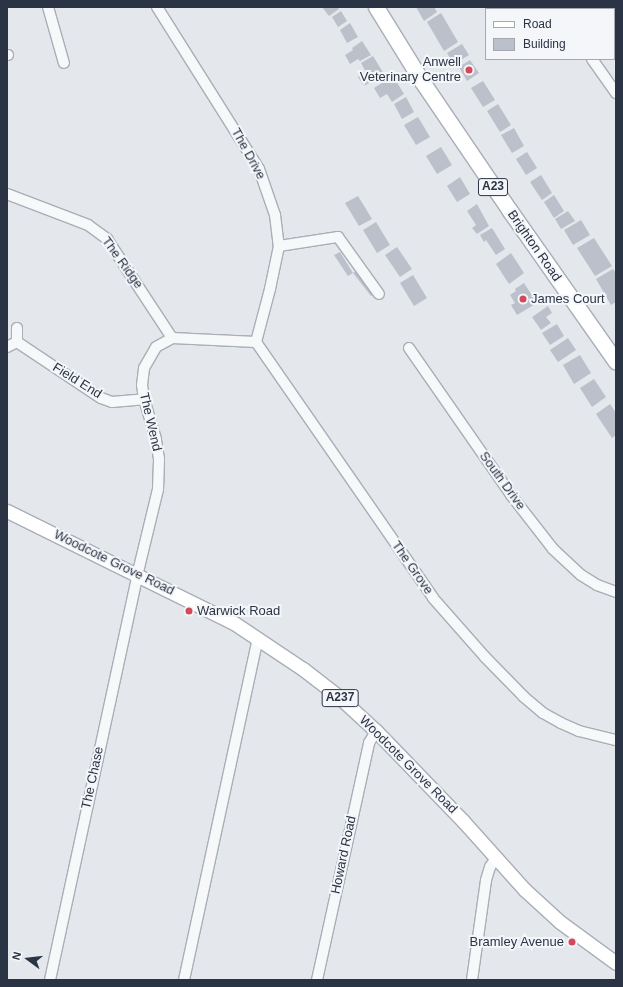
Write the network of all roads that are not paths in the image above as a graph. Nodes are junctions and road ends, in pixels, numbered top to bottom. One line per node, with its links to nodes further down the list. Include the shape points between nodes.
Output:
1 (48, 7): 5 (street)
2 (157, 7): 8 (street, The Drive, via 259,169 275,215)
3 (376, 7): 16 (highway, Brighton Road / A23, via 421,80)
4 (593, 60): 6 (street)
5 (64, 63)
6 (616, 93)
7 (7, 194): 11 (street, The Ridge, via 88,225 108,238)
8 (279, 246): 9 (street, via 338,238); 13 (street, The Drive)
9 (379, 294)
10 (17, 328): 12 (street)
11 (172, 338): 13 (street); 17 (street, The Wend, via 156,347 144,368)
12 (17, 342): 14 (street); 17 (street, Field End, via 101,398 112,402)
13 (256, 342): 23 (street, The Grove, via 433,598 485,657 543,713 580,731)
14 (7, 347)
15 (409, 348): 20 (street, South Drive, via 511,495 553,549 581,575 597,585)
16 (616, 362)
17 (144, 399): 19 (street, The Wend, via 156,439 159,459 158,489)
18 (7, 511): 19 (main road, Woodcote Grove Road / A237)
19 (137, 576): 21 (main road, Woodcote Grove Road / A237, via 189,599); 26 (street, The Chase)
20 (616, 592)
21 (258, 638): 22 (main road, Woodcote Grove Road / A237, via 338,696); 27 (street)
22 (376, 732): 24 (main road, Woodcote Grove Road / A237); 28 (street, Howard Road, via 368,743)
23 (616, 740)
24 (496, 858): 25 (main road, Woodcote Grove Road / A237, via 525,890 560,922); 29 (street, via 486,880)
25 (616, 963)
26 (50, 980)
27 (184, 980)
28 (317, 980)
29 (472, 980)

